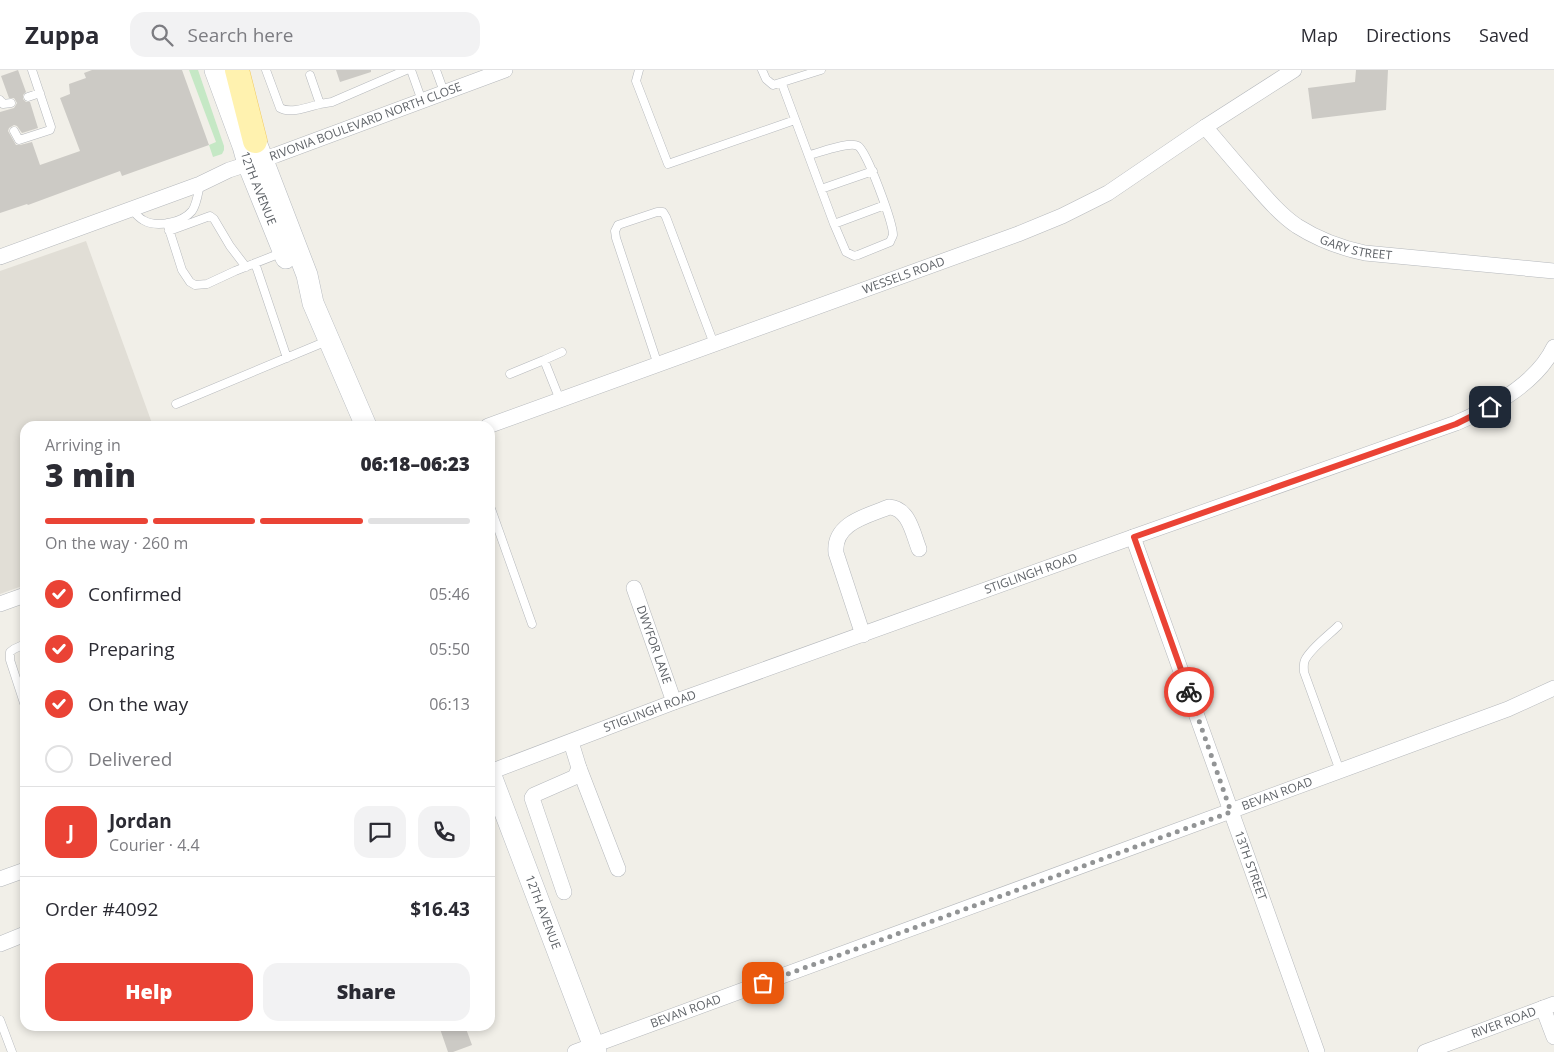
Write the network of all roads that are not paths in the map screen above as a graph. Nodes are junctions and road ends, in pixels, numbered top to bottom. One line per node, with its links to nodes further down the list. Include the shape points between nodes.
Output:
1 (32, 70): 17 (lane)
2 (215, 70): 24 (main road, 12TH AVENUE, via 243,146)
3 (229, 70): 24 (main road, 12TH AVENUE)
4 (237, 70): 24 (main road)
5 (266, 70): 20 (lane, via 283,110)
6 (412, 70): 19 (lane)
7 (436, 70): 16 (lane)
8 (505, 70): 16 (street, RIVONIA BOULEVARD NORTH CLOSE)
9 (640, 70): 21 (lane, via 636,81 668,164)
10 (762, 70): 15 (lane, via 770,84)
11 (821, 70): 15 (lane)
12 (1294, 70): 22 (street, WESSELS ROAD)
13 (401, 71): 20 (lane, via 332,102)
14 (310, 75): 20 (lane)
15 (782, 84): 21 (lane)
16 (444, 92): 19 (street, RIVONIA BOULEVARD NORTH CLOSE)
17 (40, 93): 18 (lane); 23 (lane, via 50,130 19,140)
18 (28, 97)
19 (422, 101): 24 (street, RIVONIA BOULEVARD NORTH CLOSE)
20 (320, 104)
21 (796, 120): 25 (lane)
22 (1204, 127): 37 (street, GARY STREET, via 1281,213 1319,239 1366,253); 40 (street, WESSELS ROAD, via 1108,193 1062,216)
23 (14, 131)
24 (255, 155): 27 (street, RIVONIA BOULEVARD NORTH CLOSE); 33 (main road, 12TH AVENUE); 38 (main road, 12TH AVENUE, via 306,274)
25 (809, 155): 26 (lane, via 853,144 862,149); 28 (lane)
26 (873, 171): 28 (lane); 29 (lane)
27 (200, 184): 30 (street, RIVONIA BOULEVARD NORTH CLOSE); 32 (lane, via 191,212)
28 (821, 189): 31 (lane)
29 (885, 206): 31 (lane); 31 (lane, via 892,239 858,255 846,252)
30 (131, 210): 32 (lane, via 142,220); 34 (street, RIVONIA BOULEVARD NORTH CLOSE)
31 (834, 224)
32 (168, 227): 36 (lane, via 210,216 214,218); 36 (lane, via 182,270 195,285 207,284)
33 (283, 253): 35 (lane); 38 (main road, 12TH AVENUE)
34 (0, 258)
35 (255, 263): 36 (lane); 43 (lane)
36 (246, 267)
37 (1554, 271)
38 (313, 303): 39 (main road, 12TH AVENUE)
39 (329, 340): 43 (lane); 49 (main road, 12TH AVENUE)
40 (714, 344): 45 (street, WESSELS ROAD); 45 (lane, via 662,212 618,225 616,238)
41 (1554, 347): 52 (street, STIGLINGH ROAD, via 1532,376 1511,393 1456,424)
42 (562, 352): 44 (lane)
43 (287, 358): 48 (lane)
44 (544, 360): 46 (lane); 47 (lane)
45 (658, 365): 47 (street, WESSELS ROAD)
46 (510, 374)
47 (560, 400): 50 (street, WESSELS ROAD)
48 (176, 404)
49 (364, 421)
50 (495, 423)
51 (495, 520): 57 (lane)
52 (1134, 537): 59 (street, STIGLINGH ROAD); 69 (street, 13TH STREET)
53 (919, 549): 59 (street, via 907,519 899,510 889,507 855,520 838,536 836,553)
54 (634, 588): 63 (street, DWYFOR LANE)
55 (20, 597): 56 (street)
56 (0, 604)
57 (532, 624)
58 (1338, 626): 67 (lane, via 1313,650 1303,666)
59 (863, 635): 63 (street, STIGLINGH ROAD)
60 (20, 646): 62 (lane, via 10,652)
61 (1554, 688): 67 (street, BEVAN ROAD, via 1508,709)
62 (20, 691)
63 (674, 702): 64 (street, STIGLINGH ROAD)
64 (571, 742): 65 (street); 66 (street, STIGLINGH ROAD)
65 (579, 768): 70 (street); 73 (street, via 575,777 532,798)
66 (495, 771)
67 (1340, 771): 69 (street, BEVAN ROAD)
68 (495, 787): 79 (main road, 12TH AVENUE)
69 (1231, 812): 79 (street, BEVAN ROAD); 81 (street, 13TH STREET)
70 (618, 869)
71 (20, 872): 72 (street)
72 (0, 879)
73 (564, 892)
74 (20, 936): 75 (street)
75 (0, 944)
76 (1549, 1006): 78 (street); 82 (street, RIVER ROAD)
77 (0, 1020): 80 (lane)
78 (1554, 1037)
79 (588, 1050)
80 (12, 1052)
81 (1317, 1052)
82 (1425, 1052)

